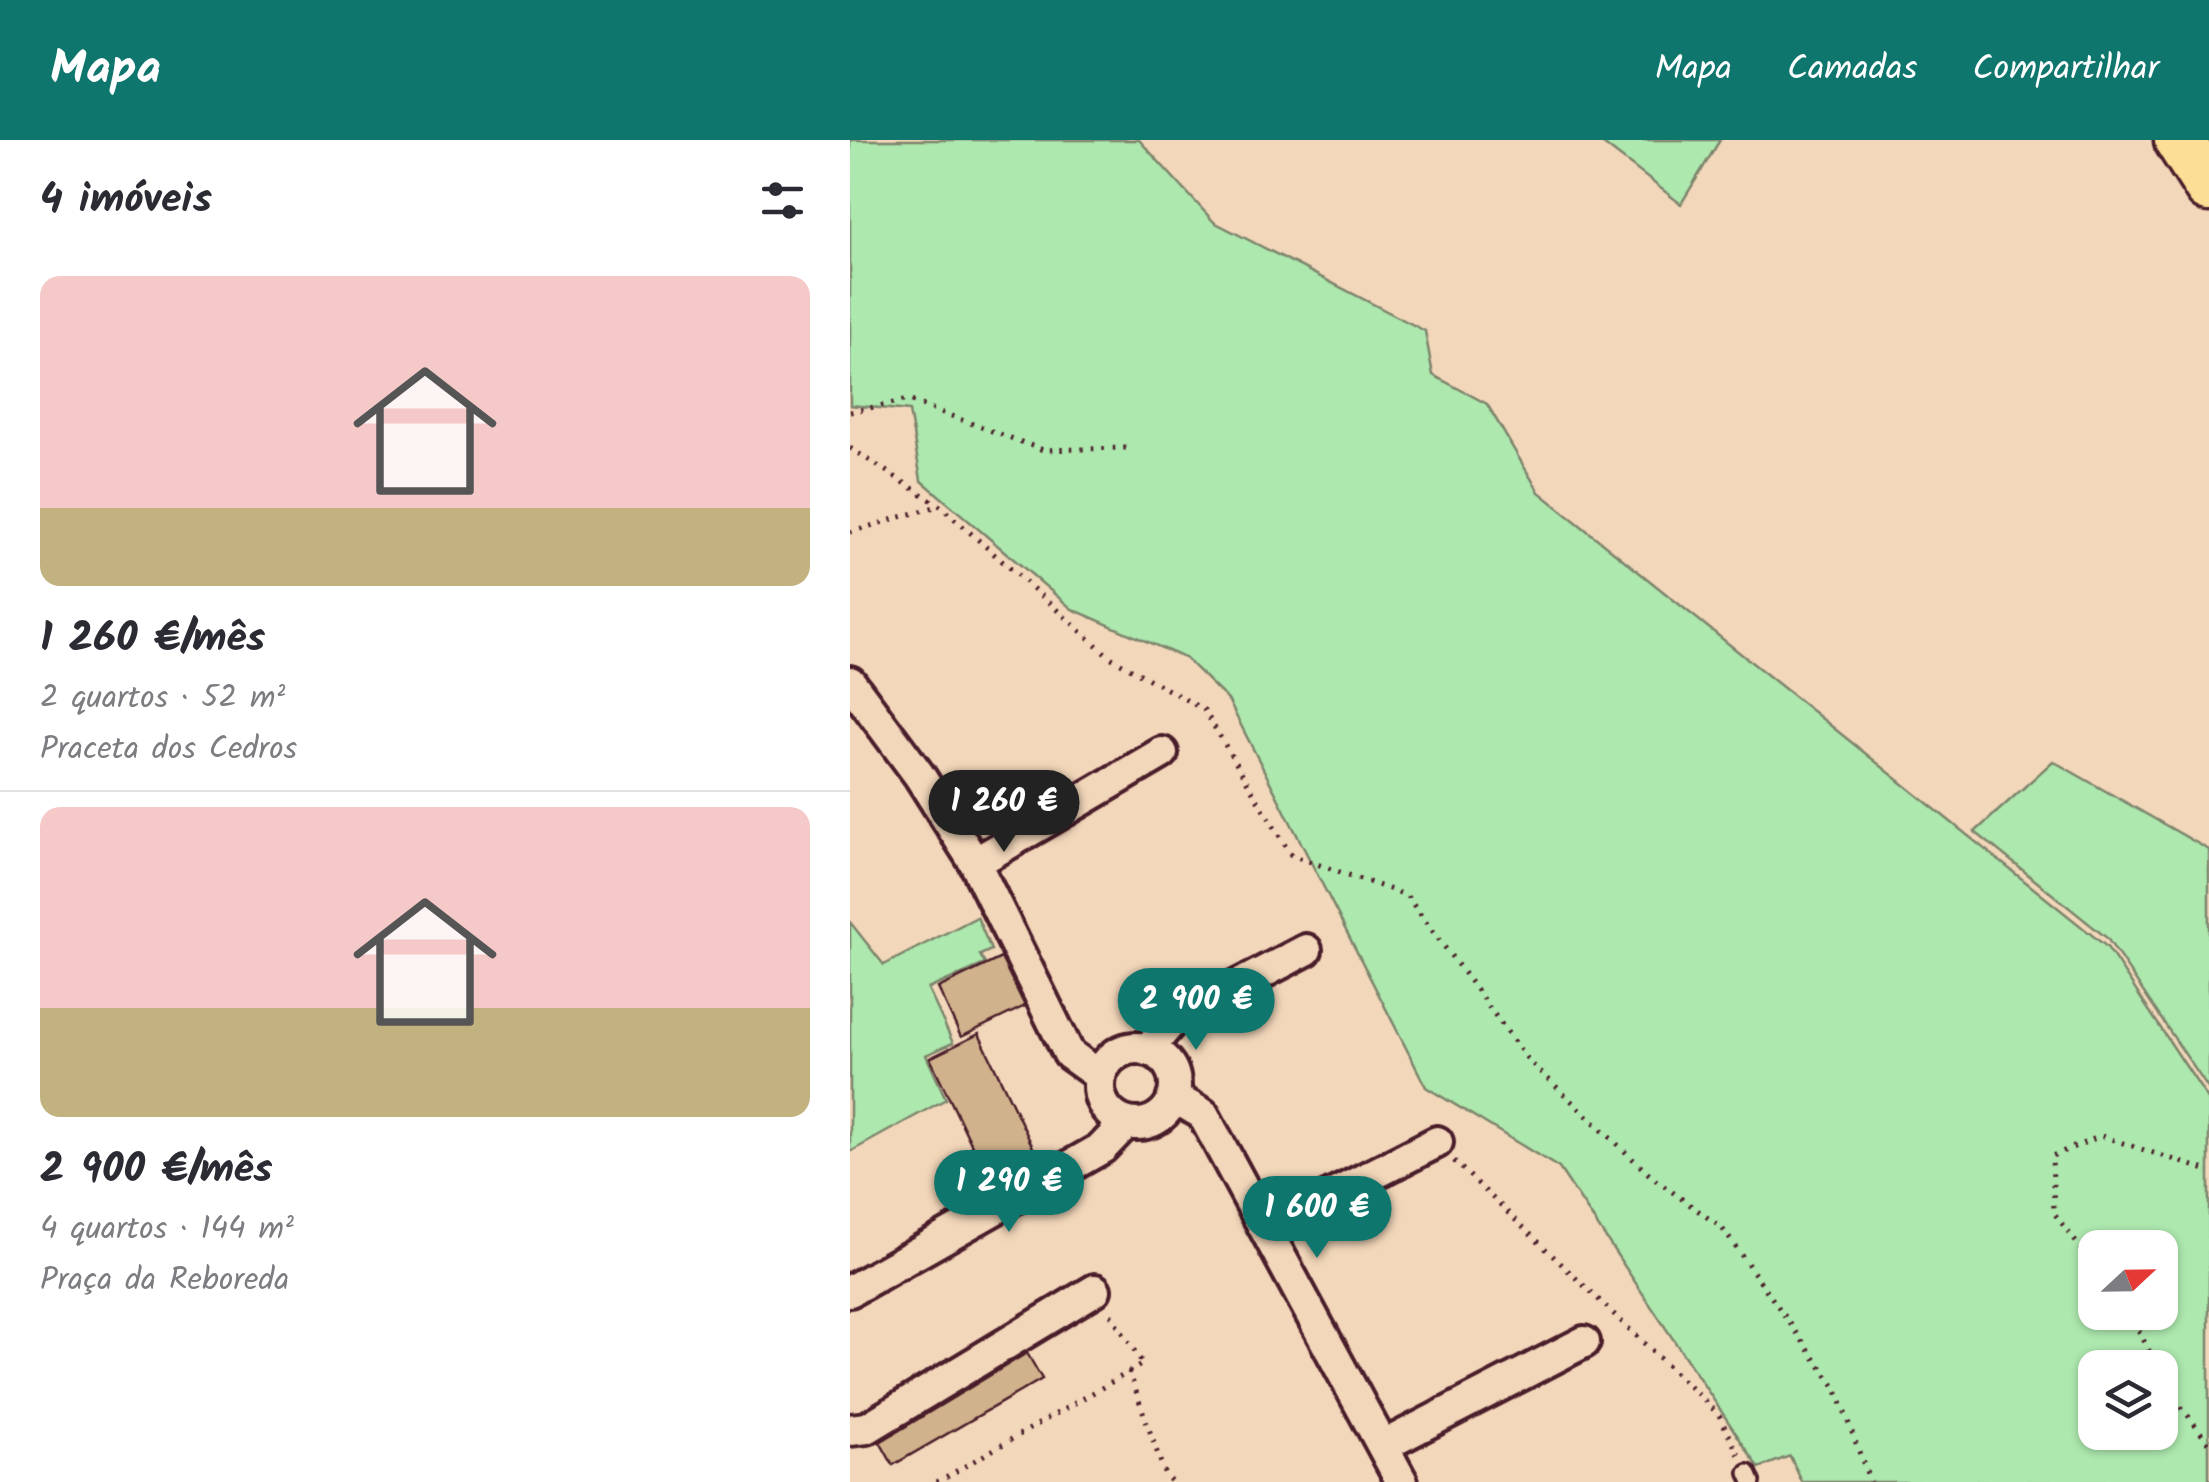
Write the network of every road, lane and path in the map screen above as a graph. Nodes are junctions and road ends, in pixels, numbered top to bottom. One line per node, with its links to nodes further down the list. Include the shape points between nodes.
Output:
1 (2179, 140): 4 (main road)
2 (2195, 140): 3 (main road)
3 (2209, 164)
4 (2209, 187)
5 (850, 412): 7 (path, via 908,400 1044,450)
6 (850, 448): 8 (path)
7 (1126, 448)
8 (939, 506): 9 (path); 34 (path, via 1110,657 1204,710 1291,855 1406,895 1528,1060 1653,1178 1722,1228 1836,1388)
9 (850, 532)
10 (855, 698): 12 (street, via 919,775)
11 (1162, 753): 12 (street)
12 (974, 863): 15 (street, via 1069,1054)
13 (1306, 950): 14 (street, via 1174,1019)
14 (1147, 1050): 15 (street, via 1118,1052); 16 (street, via 1170,1068)
15 (1100, 1076): 17 (street, via 1101,1100)
16 (1173, 1097): 17 (street, via 1155,1120); 20 (street, via 1203,1114)
17 (1126, 1123): 22 (street, via 1102,1148)
18 (1437, 1142): 20 (street); 30 (path, via 1718,1415)
19 (2209, 1171): 21 (path, via 2101,1136 2052,1156 2054,1213)
20 (1266, 1229): 29 (street)
21 (2078, 1245)
22 (850, 1290)
23 (1095, 1290): 25 (path, via 1143,1364); 27 (street, via 867,1428)
24 (1584, 1342): 29 (street)
25 (1129, 1372): 31 (path); 32 (path)
26 (2178, 1403): 28 (path)
27 (850, 1430)
28 (2209, 1444)
29 (1383, 1446): 33 (street)
30 (1750, 1478)
31 (1168, 1480)
32 (938, 1482)
33 (1402, 1482)
34 (1870, 1482)

